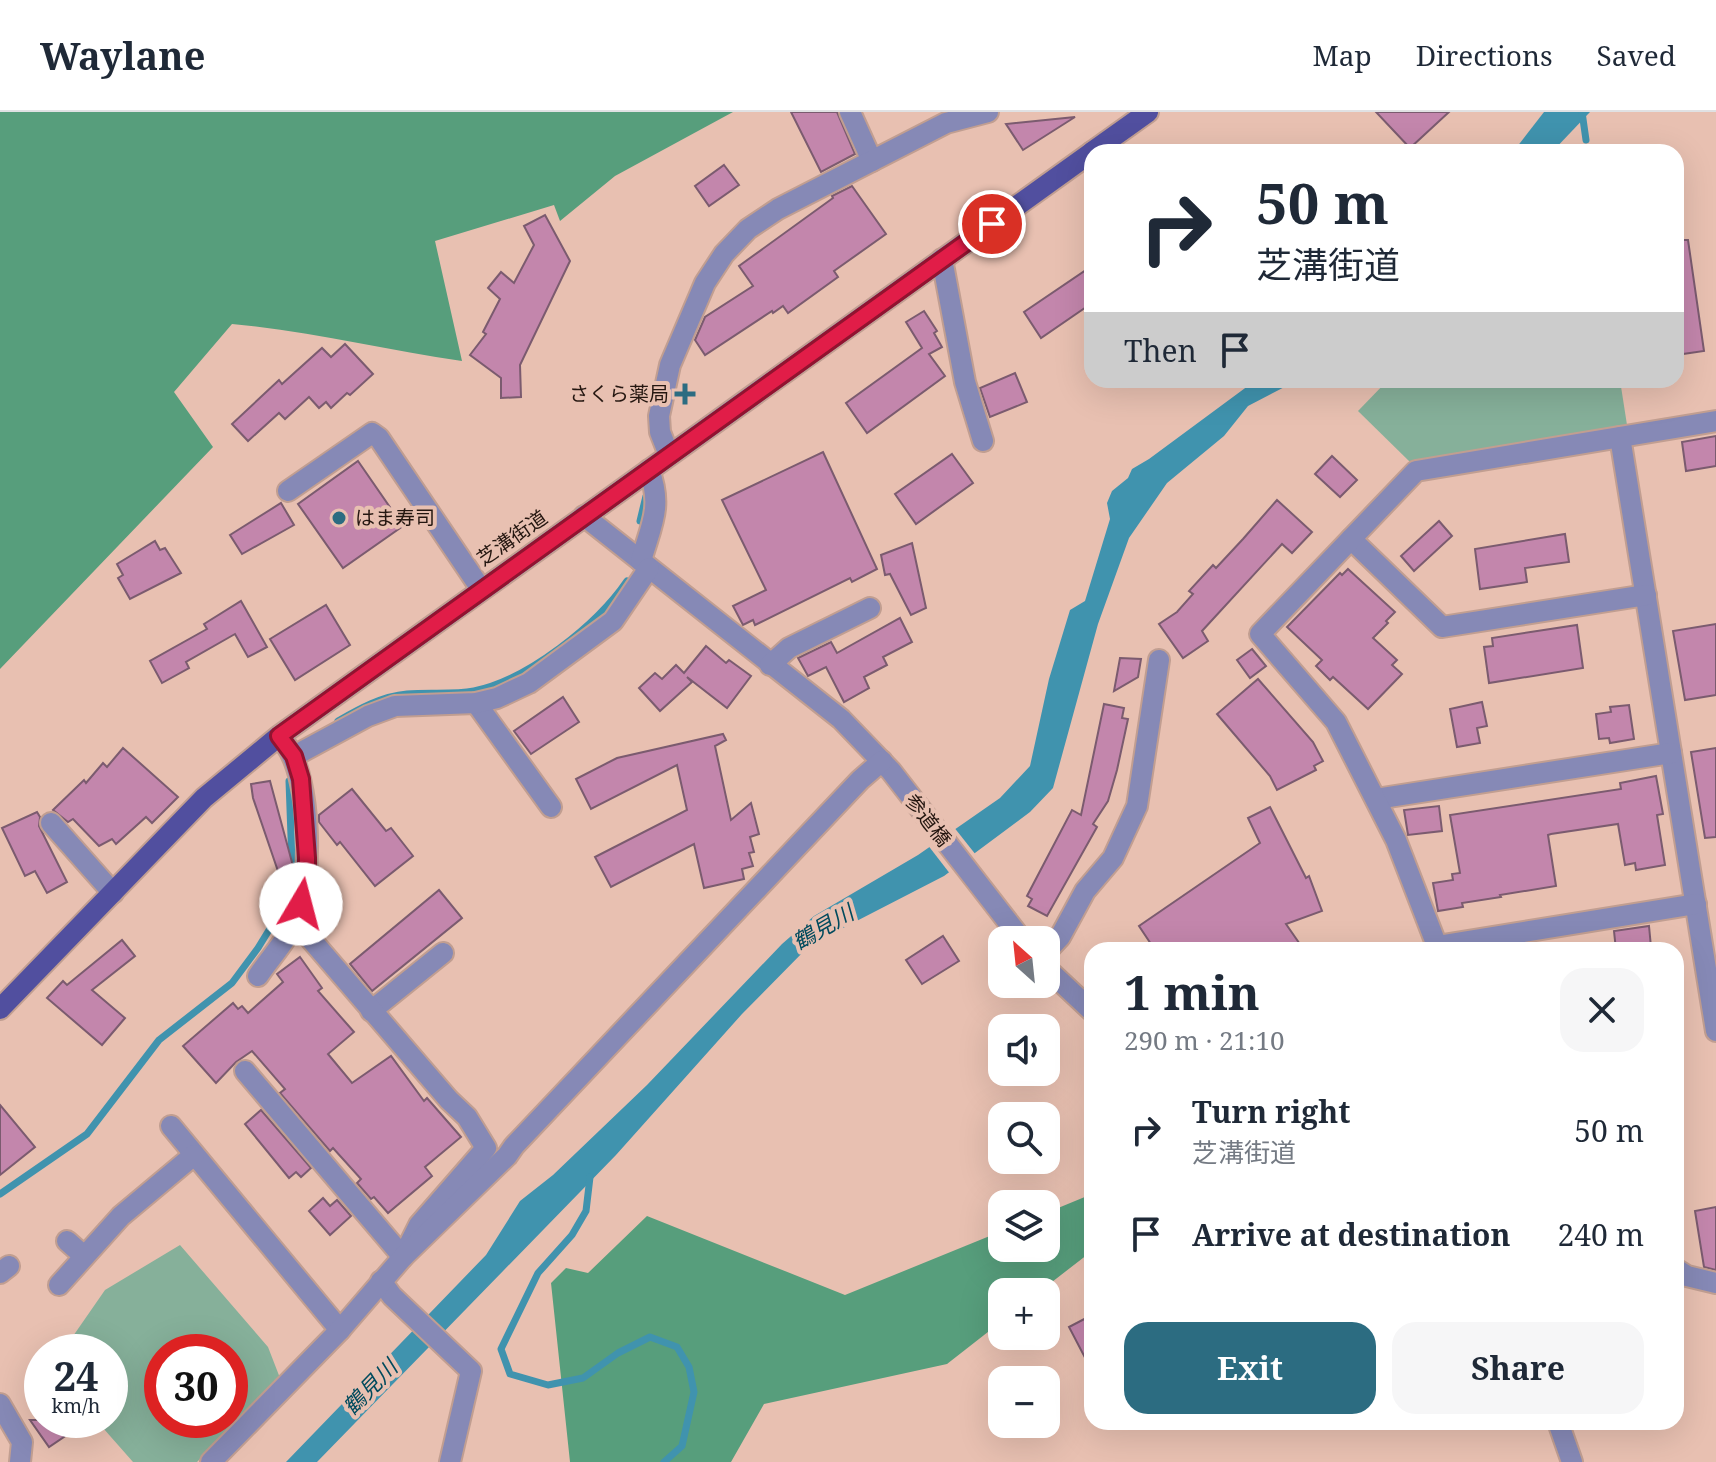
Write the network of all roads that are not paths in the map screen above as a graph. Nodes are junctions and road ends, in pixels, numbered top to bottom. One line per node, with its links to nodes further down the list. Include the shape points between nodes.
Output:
1 (850, 112): 6 (street)
2 (988, 112): 6 (street, via 946,123)
3 (1148, 112): 4 (main road, 芝溝街道)
4 (1103, 144)
5 (1084, 158): 7 (main road, 芝溝街道)
6 (872, 161): 11 (street, via 778,209 724,254 705,283 670,365 659,416)
7 (942, 259): 10 (street, via 965,382); 11 (main road, 芝溝街道)
8 (1716, 421): 9 (street)
9 (1620, 437): 15 (street, via 1416,471); 18 (street)
10 (983, 441)
11 (669, 455): 12 (main road, 芝溝街道)
12 (649, 470): 14 (main road, 芝溝街道); 16 (street, via 657,491)
13 (288, 491): 17 (street, via 372,433)
14 (584, 516): 16 (street, 参道橋); 17 (main road, 芝溝街道)
15 (1351, 539): 18 (street, via 1442,627); 27 (street, via 1260,634 1336,722)
16 (645, 565): 21 (street, 参道橋); 22 (street, via 613,621 580,648 529,683)
17 (481, 589): 23 (main road, 芝溝街道)
18 (1646, 595): 24 (street)
19 (870, 608): 21 (street, via 789,648)
20 (1159, 660): 34 (street, via 1137,806 1113,858 1085,891)
21 (770, 665): 26 (street, 参道橋, via 841,719)
22 (476, 703): 25 (street, via 395,706); 28 (street)
23 (279, 736): 25 (street); 30 (main road, 芝溝街道, via 204,798)
24 (1671, 753): 27 (street); 31 (street)
25 (294, 756): 32 (street, via 301,779 307,858 307,886)
26 (886, 766): 33 (street, 参道橋); 49 (street, via 860,780 507,1156)
27 (1376, 799): 35 (street)
28 (551, 807)
29 (51, 823): 30 (street)
30 (113, 893): 41 (main road, 芝溝街道)
31 (1696, 904): 36 (street); 43 (street)
32 (296, 922): 38 (street); 42 (street)
33 (1011, 926)
34 (1060, 937)
35 (1435, 942)
36 (1462, 942)
37 (443, 953): 42 (street)
38 (258, 976)
39 (1060, 981): 40 (street)
40 (1084, 1004)
41 (0, 1009)
42 (371, 1011): 49 (street, via 467,1117 486,1148 424,1218)
43 (1716, 1031)
44 (245, 1071): 49 (street, via 254,1096)
45 (171, 1126): 46 (street)
46 (194, 1155): 48 (street, via 121,1216); 54 (street)
47 (67, 1241): 48 (street)
48 (84, 1256): 52 (street)
49 (403, 1257): 53 (street)
50 (1684, 1274): 51 (street)
51 (1716, 1283)
52 (59, 1285)
53 (386, 1288): 54 (street); 59 (street, via 471,1371)
54 (340, 1330): 58 (street)
55 (0, 1404): 57 (street, via 22,1442)
56 (1561, 1430): 60 (street)
57 (20, 1462)
58 (211, 1462)
59 (450, 1462)
60 (1572, 1462)

